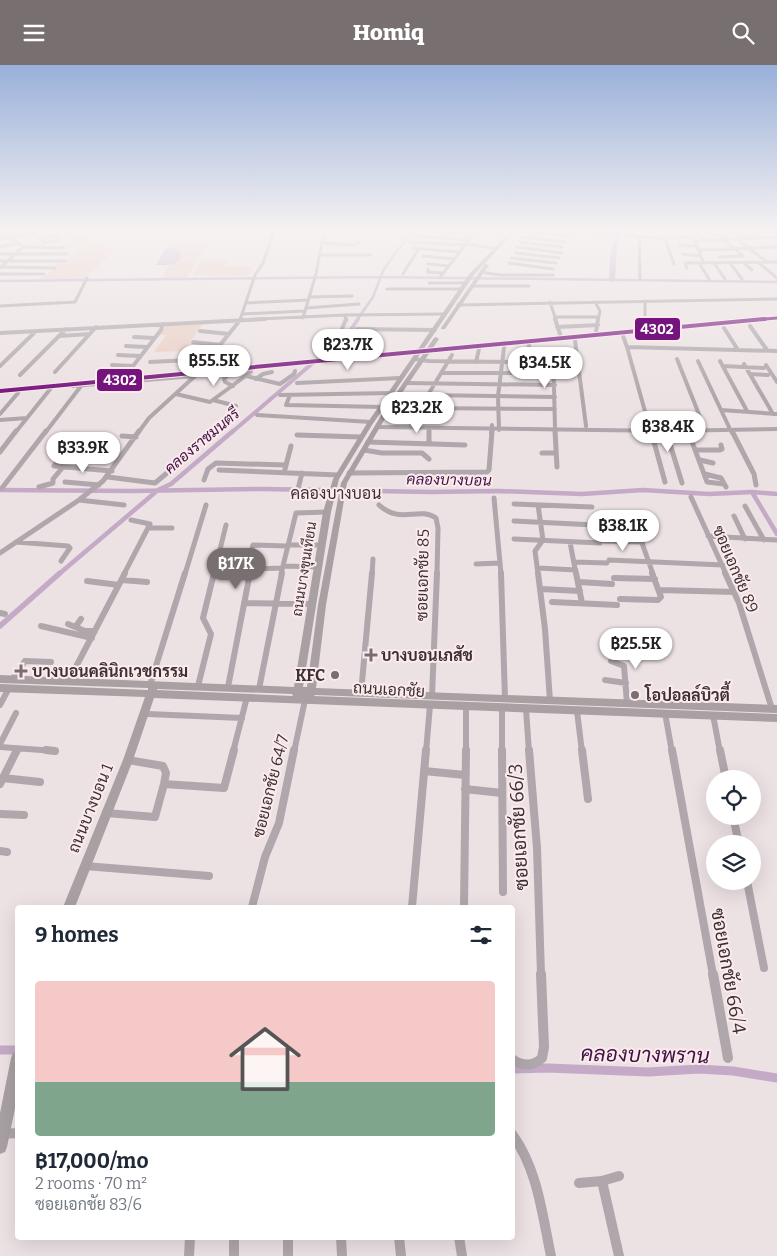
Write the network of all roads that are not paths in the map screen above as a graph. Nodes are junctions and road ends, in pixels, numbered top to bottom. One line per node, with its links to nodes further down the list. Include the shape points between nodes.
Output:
1 (472, 286): 18 (main road, ถนนบางขุนเทียน)
2 (83, 287): 20 (street, via 75,302)
3 (251, 287): 17 (street)
4 (313, 287): 12 (street)
5 (505, 287): 6 (street)
6 (529, 287)
7 (387, 289): 9 (street)
8 (462, 289): 9 (street); 18 (main road, ถนนบางขุนเทียน)
9 (401, 290): 10 (street)
10 (401, 295)
11 (352, 296): 12 (street)
12 (309, 298): 17 (street); 21 (street)
13 (777, 299): 14 (street)
14 (645, 301): 16 (street); 28 (street)
15 (550, 302): 16 (street); 18 (street); 25 (street)
16 (595, 302): 26 (street, via 600,311)
17 (246, 303): 22 (street)
18 (455, 304): 23 (main road, ถนนบางขุนเทียน); 58 (main road, ถนนบางขุนเทียน)
19 (359, 305): 21 (street)
20 (0, 306)
21 (306, 310): 22 (street); 27 (street)
22 (242, 314): 29 (street)
23 (445, 314): 24 (street); 40 (main road, ถนนบางขุนเทียน)
24 (344, 315): 27 (street); 38 (street, via 347,320)
25 (555, 317): 26 (street); 34 (street)
26 (599, 317): 30 (street)
27 (303, 318): 29 (street)
28 (645, 319)
29 (239, 321): 31 (street); 45 (street)
30 (598, 325): 34 (street); 43 (street)
31 (162, 326): 33 (street); 37 (street); 52 (street)
32 (750, 326): 67 (street)
33 (96, 327): 36 (street); 46 (street)
34 (558, 327): 51 (street)
35 (724, 328): 66 (street)
36 (66, 329): 42 (street); 47 (street)
37 (141, 329)
38 (342, 329)
39 (357, 329): 40 (street)
40 (435, 330): 58 (main road, ถนนบางขุนเทียน)
41 (200, 331): 45 (street)
42 (35, 332): 44 (street); 90 (street)
43 (596, 332)
44 (2, 333): 49 (street)
45 (229, 334): 55 (street)
46 (90, 335): 47 (street); 95 (street)
47 (59, 336): 102 (street)
48 (623, 336): 60 (street)
49 (0, 337)
50 (134, 337): 52 (street)
51 (561, 337)
52 (154, 338): 59 (street)
53 (575, 340): 88 (street)
54 (194, 342): 55 (street)
55 (220, 345): 75 (street)
56 (529, 345): 86 (street)
57 (126, 346): 59 (street)
58 (427, 346): 76 (main road, ถนนบางขุนเทียน); 78 (main road, ถนนบางขุนเทียน)
59 (147, 347): 73 (street)
60 (627, 347): 61 (street); 157 (street)
61 (644, 347): 62 (street); 69 (street)
62 (659, 347): 66 (street); 72 (street)
63 (504, 348): 85 (street)
64 (479, 349): 84 (street)
65 (554, 349): 87 (street)
66 (738, 350): 67 (street)
67 (767, 350): 68 (street)
68 (777, 351)
69 (647, 354)
70 (118, 355): 73 (street)
71 (452, 355): 83 (street)
72 (663, 355)
73 (140, 356): 91 (street)
74 (155, 359): 79 (street)
75 (209, 359): 79 (street); 105 (street)
76 (414, 359): 78 (street); 108 (main road, ถนนบางขุนเทียน)
77 (677, 359): 150 (street)
78 (422, 360): 83 (street); 112 (main road, ถนนบางขุนเทียน)
79 (172, 361): 82 (street)
80 (698, 361): 136 (street)
81 (720, 361): 92 (street)
82 (150, 362)
83 (448, 362): 84 (street); 98 (street)
84 (476, 362): 85 (street)
85 (502, 362): 86 (street); 99 (street)
86 (528, 362): 87 (street)
87 (554, 362): 88 (street); 100 (street)
88 (577, 363): 148 (street)
89 (112, 365): 91 (street)
90 (0, 366)
91 (133, 366): 103 (street, via 124,375)
92 (723, 366): 93 (street); 137 (street)
93 (745, 366): 101 (street); 110 (street, via 765,366)
94 (295, 371): 109 (street, via 281,384)
95 (55, 372)
96 (252, 372): 107 (street)
97 (272, 372): 109 (street)
98 (441, 373): 99 (street); 113 (street)
99 (501, 373): 100 (street); 114 (street)
100 (554, 373): 115 (street)
101 (750, 374): 104 (street); 139 (street)
102 (20, 375)
103 (103, 375)
104 (768, 375)
105 (195, 376): 117 (street); 122 (street)
106 (228, 376): 118 (street, via 225,382)
107 (246, 377): 109 (street); 118 (street)
108 (400, 378): 111 (street); 121 (main road, ถนนบางขุนเทียน)
109 (256, 379)
110 (777, 382)
111 (297, 383)
112 (406, 383): 113 (street); 132 (main road, ถนนบางขุนเทียน)
113 (434, 384): 114 (street); 125 (street)
114 (500, 385): 115 (street); 126 (street)
115 (555, 385): 127 (street)
116 (73, 386): 117 (street)
117 (81, 386): 197 (street)
118 (233, 386): 128 (street)
119 (51, 388): 142 (street)
120 (18, 393): 138 (street)
121 (391, 393): 124 (street); 131 (main road, ถนนบางขุนเทียน)
122 (176, 394): 128 (street, via 208,402); 161 (street, via 149,418)
123 (280, 395): 124 (street)
124 (290, 395): 129 (street)
125 (428, 395): 126 (street); 133 (street)
126 (498, 396): 127 (street); 134 (street)
127 (555, 397): 135 (street)
128 (213, 400): 130 (street)
129 (286, 405): 131 (street); 141 (street)
130 (236, 406)
131 (382, 407): 144 (main road, ถนนบางขุนเทียน)
132 (390, 407): 133 (street); 147 (main road, ถนนบางขุนเทียน)
133 (420, 408): 134 (street); 145 (street)
134 (498, 409): 135 (street); 149 (street)
135 (555, 409): 151 (street)
136 (721, 410): 137 (street); 152 (street)
137 (747, 411): 139 (street)
138 (0, 414)
139 (775, 414)
140 (257, 415): 141 (street)
141 (281, 416): 144 (street)
142 (27, 418): 143 (street); 170 (street)
143 (0, 420)
144 (370, 423): 147 (main road); 162 (main road, ถนนบางขุนเทียน)
145 (411, 423): 147 (street); 149 (street)
146 (777, 425): 152 (street)
147 (377, 426): 149 (street); 153 (street); 163 (main road, ถนนบางขุนเทียน)
148 (586, 426): 151 (street); 157 (street)
149 (495, 427): 151 (street); 153 (street); 185 (street, via 489,470)
150 (704, 427): 152 (street); 156 (street)
151 (555, 428): 157 (street); 172 (street)
152 (730, 428): 154 (street); 156 (street); 194 (street)
153 (429, 429): 164 (street)
154 (777, 429)
155 (665, 430): 156 (street); 157 (street); 157 (street); 193 (street)
156 (685, 430): 169 (street)
157 (651, 431): 192 (street)
158 (76, 435): 177 (street, via 54,464)
159 (297, 435): 162 (street)
160 (122, 436): 161 (street)
161 (136, 437): 181 (street)
162 (361, 437): 187 (main road, ถนนบางขุนเทียน)
163 (368, 442): 164 (street); 168 (main road, ถนนบางขุนเทียน)
164 (429, 444): 165 (street)
165 (465, 445)
166 (721, 445): 169 (street, via 720,450)
167 (291, 446): 176 (street)
168 (364, 450): 173 (street, via 422,453); 184 (main road, ถนนบางขุนเทียน)
169 (696, 450): 174 (street)
170 (0, 452)
171 (542, 453): 172 (street)
172 (556, 453): 178 (street)
173 (429, 459)
174 (700, 460): 175 (street); 186 (street)
175 (713, 463)
176 (286, 465): 182 (street); 189 (street, via 216,463 208,469)
177 (63, 467): 181 (street); 195 (street, via 53,483)
178 (557, 467)
179 (173, 468): 188 (street, via 155,483)
180 (219, 470): 182 (street)
181 (112, 471): 188 (street)
182 (284, 472): 183 (street)
183 (302, 473): 187 (street); 198 (street)
184 (349, 473): 185 (street); 259 (main road, ถนนบางขุนเทียน)
185 (474, 473): 191 (street)
186 (705, 474): 186 (street, via 721,478 725,486 708,483)
187 (338, 475): 209 (main road, ถนนบางขุนเทียน)
188 (108, 477): 196 (street)
189 (204, 480)
190 (65, 482): 196 (street)
191 (471, 482)
192 (665, 483)
193 (682, 483)
194 (756, 485)
195 (39, 487)
196 (97, 487): 201 (street)
197 (2, 488)
198 (298, 489)
199 (691, 497): 219 (street, ซอยเอกชัย 89)
200 (494, 498): 237 (street)
201 (80, 500): 203 (street); 226 (street)
202 (514, 504): 206 (street)
203 (124, 505)
204 (206, 505): 274 (street)
205 (379, 505): 279 (street, ซอยเอกชัย 85, via 392,514 411,516 422,513 433,516 437,521)
206 (538, 505): 208 (street); 213 (street)
207 (745, 506): 224 (street)
208 (592, 507)
209 (327, 512): 229 (street, via 296,513); 230 (main road, ถนนบางขุนเทียน)
210 (734, 516): 221 (street)
211 (131, 520): 217 (street, via 149,523)
212 (514, 521): 213 (street)
213 (541, 522): 215 (street); 223 (street)
214 (226, 525): 272 (street, via 203,618 211,634)
215 (595, 525)
216 (603, 525): 228 (street, via 635,525)
217 (148, 528): 218 (street); 247 (street)
218 (172, 528)
219 (708, 536): 221 (street); 239 (street, ซอยเอกชัย 89)
220 (514, 539): 222 (street)
221 (745, 539): 224 (street)
222 (533, 540): 223 (street); 231 (street)
223 (543, 540): 227 (street); 231 (street)
224 (764, 540): 225 (street)
225 (777, 540)
226 (16, 541): 232 (street); 234 (street, via 68,546 69,551)
227 (570, 542): 228 (street); 236 (street)
228 (643, 542): 235 (street)
229 (287, 545): 230 (street); 240 (street); 243 (street, via 254,544 248,567)
230 (322, 545): 241 (main road, ถนนบางขุนเทียน)
231 (535, 551): 242 (street)
232 (0, 553)
233 (373, 559): 276 (street)
234 (61, 561)
235 (649, 561): 236 (street); 239 (street); 245 (street)
236 (574, 562): 244 (street)
237 (500, 563): 238 (street); 281 (street)
238 (476, 564)
239 (723, 565): 253 (street, ซอยเอกชัย 89)
240 (282, 567): 241 (street); 243 (street); 257 (street)
241 (319, 567): 259 (main road, ถนนบางขุนเทียน)
242 (538, 568): 244 (street); 250 (street)
243 (251, 569): 256 (street)
244 (576, 570): 249 (street)
245 (655, 579): 249 (street); 251 (street)
246 (87, 581): 247 (street)
247 (120, 582): 248 (street); 264 (street)
248 (147, 582)
249 (579, 582): 252 (street)
250 (541, 589): 252 (street); 280 (street)
251 (659, 590): 253 (street); 255 (street, via 661,597 658,599)
252 (580, 591): 258 (street)
253 (734, 592): 287 (street, ซอยเอกชัย 89)
254 (552, 602): 258 (street)
255 (619, 602): 258 (street)
256 (244, 603): 257 (street); 273 (street)
257 (277, 603): 259 (street); 275 (street)
258 (582, 603)
259 (318, 605): 277 (main road, ถนนบางขุนเทียน)
260 (81, 619): 263 (street)
261 (68, 624): 263 (street)
262 (41, 626): 264 (street)
263 (76, 627): 264 (street)
264 (94, 635): 269 (street)
265 (611, 661): 270 (street, via 623,664)
266 (51, 662): 271 (street, via 23,662)
267 (0, 679): 271 (main road, ถนนเอกชัย)
268 (605, 680): 270 (street)
269 (68, 681): 271 (main road, ถนนเอกชัย); 274 (main road, ถนนเอกชัย)
270 (626, 683): 283 (street)
271 (7, 685): 274 (main road, ถนนเอกชัย); 282 (street)
272 (198, 686): 273 (main road, ถนนเอกชัย); 274 (main road, ถนนเอกชัย)
273 (228, 687): 275 (main road, ถนนเอกชัย)
274 (154, 688): 278 (main road, ถนนเอกชัย); 292 (main road, ถนนบางบอน 1)
275 (259, 689): 277 (main road, ถนนเอกชัย)
276 (361, 693): 277 (main road, ถนนเอกชัย); 279 (main road, ถนนเอกชัย)
277 (304, 696): 278 (main road, ถนนเอกชัย); 279 (main road, ถนนเอกชัย); 316 (street, ซอยเอกชัย 64/7, via 279,823 265,857)
278 (247, 697): 293 (street)
279 (431, 701): 281 (main road, ถนนเอกชัย); 284 (main road, ถนนเอกชัย); 300 (street)
280 (550, 701): 281 (main road, ถนนเอกชัย); 285 (main road, ถนนเอกชัย)
281 (503, 703): 284 (main road, ถนนเอกชัย); 286 (main road, ถนนเอกชัย); 306 (street)
282 (0, 705)
283 (635, 706): 285 (main road, ถนนเอกชัย); 285 (main road, ถนนเอกชัย); 287 (main road, ถนนเอกชัย); 290 (main road, ถนนเอกชัย)
284 (466, 707): 301 (street)
285 (606, 707): 288 (main road, ถนนเอกชัย)
286 (526, 709): 288 (main road, ถนนเอกชัย); 321 (street, ซอยเอกชัย 66/3, via 537,848 544,1047 542,1058 534,1064)
287 (774, 709)
288 (577, 711): 307 (street)
289 (16, 713): 295 (street)
290 (665, 713): 291 (main road, ถนนเอกชัย); 320 (street, ซอยเอกชัย 66/4)
291 (713, 715): 294 (main road, ถนนเอกชัย); 299 (street)
292 (145, 718): 293 (street); 298 (main road, ถนนบางบอน 1)
293 (242, 718): 304 (street, via 224,788)
294 (777, 718)
295 (0, 746): 296 (street)
296 (18, 749): 297 (street); 302 (street)
297 (55, 751)
298 (128, 760): 304 (street, via 163,766 166,773); 308 (main road, ถนนบางบอน 1)
299 (724, 770)
300 (424, 771): 301 (street); 317 (street)
301 (465, 775): 305 (street)
302 (2, 777): 303 (street)
303 (40, 782)
304 (164, 784): 308 (street, via 155,817)
305 (465, 789): 306 (street); 318 (street)
306 (502, 793): 314 (street)
307 (588, 799)
308 (106, 813): 311 (main road, ถนนบางบอน 1)
309 (0, 814): 310 (street)
310 (24, 815)
311 (85, 866): 312 (street); 315 (main road, ถนนบางบอน 1)
312 (209, 875)
313 (749, 890): 319 (street)
314 (503, 892)
315 (70, 905)
316 (253, 905)
317 (412, 905)
318 (464, 905)
319 (764, 968)
320 (728, 1058)
321 (515, 1062)
322 (15, 1066): 323 (main road)
323 (6, 1091): 326 (main road)
324 (15, 1134): 326 (street)
325 (515, 1138): 342 (street, via 528,1159)
326 (1, 1141)
327 (619, 1176): 328 (street)
328 (602, 1181): 329 (street); 343 (street)
329 (579, 1183)
330 (190, 1240): 336 (street)
331 (234, 1240): 337 (street)
332 (288, 1240): 338 (street)
333 (341, 1240): 339 (street)
334 (399, 1240): 340 (street)
335 (459, 1240): 341 (street)
336 (190, 1256)
337 (234, 1256)
338 (288, 1256)
339 (342, 1256)
340 (401, 1256)
341 (462, 1256)
342 (551, 1256)
343 (619, 1256)

